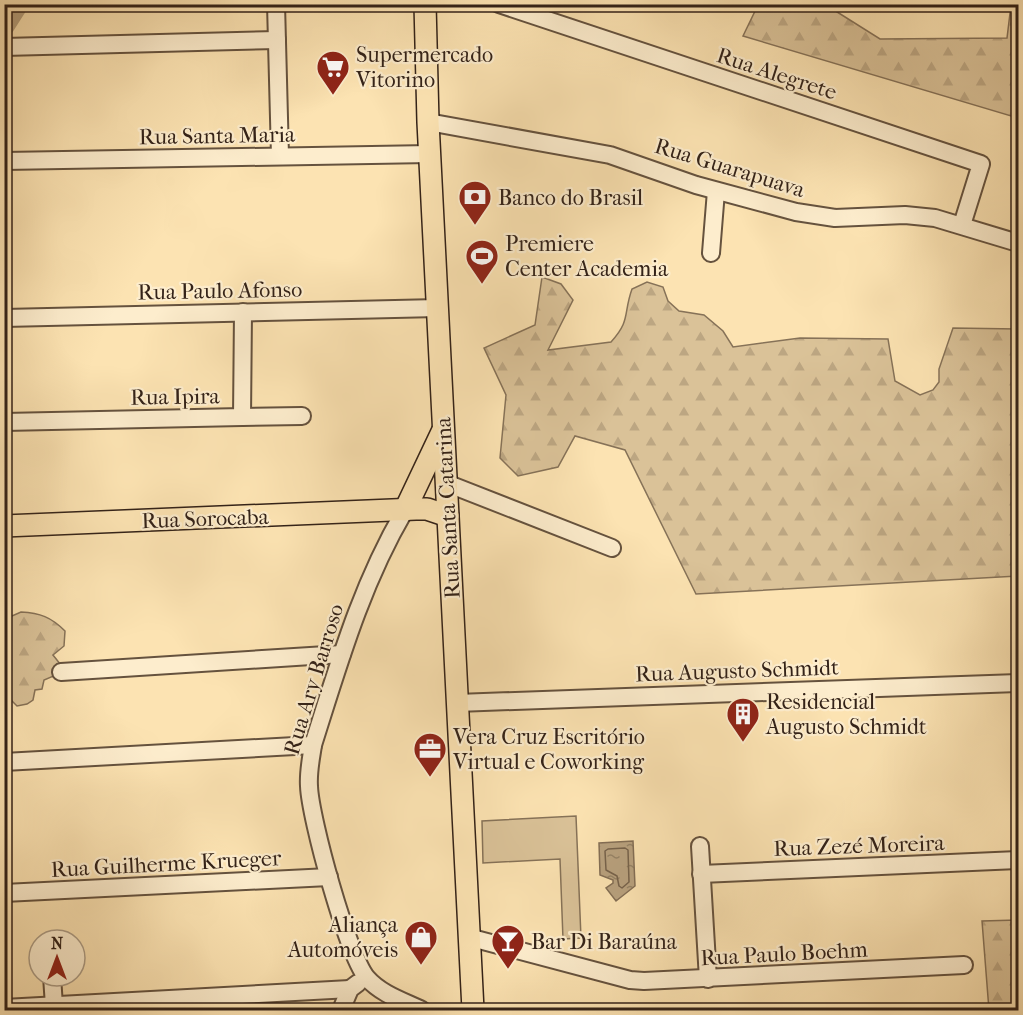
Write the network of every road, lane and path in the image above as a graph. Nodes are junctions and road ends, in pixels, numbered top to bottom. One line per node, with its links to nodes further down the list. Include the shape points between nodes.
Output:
1 (276, 4): 4 (street)
2 (424, 4): 6 (main road, Rua Santa Catarina)
3 (499, 4): 11 (street, Rua Alegrete, via 981,164)
4 (277, 40): 5 (street); 8 (street)
5 (4, 47)
6 (428, 122): 7 (main road, Rua Santa Catarina); 10 (street, Rua Guarapuava, via 610,155)
7 (430, 154): 8 (street, Rua Santa Maria); 14 (main road, Rua Santa Catarina)
8 (280, 156): 9 (street, Rua Santa Maria)
9 (4, 161)
10 (716, 190): 11 (street, Rua Guarapuava, via 813,215 920,216); 13 (street)
11 (962, 225): 12 (street, Rua Guarapuava)
12 (1018, 243)
13 (711, 253)
14 (438, 308): 15 (street, Rua Paulo Afonso); 20 (main road, Rua Santa Catarina)
15 (243, 312): 16 (street, Rua Paulo Afonso); 18 (street, Rua Ipira)
16 (4, 318)
17 (302, 416): 18 (street)
18 (242, 417): 19 (street, Rua Ipira)
19 (4, 422)
20 (443, 428): 21 (main road, Rua Santa Catarina); 22 (main road)
21 (446, 483): 23 (main road, Rua Santa Catarina); 25 (street)
22 (405, 510): 23 (main road, Rua Sorocaba, via 427,509); 24 (main road, Rua Sorocaba); 26 (street, Rua Ary Barroso, via 370,577)
23 (448, 516): 29 (main road, Rua Santa Catarina)
24 (4, 526)
25 (612, 548)
26 (342, 654): 27 (street); 30 (street, Rua Ary Barroso)
27 (61, 672)
28 (1018, 683): 29 (street, Rua Augusto Schmidt)
29 (457, 703): 37 (main road, Rua Santa Catarina)
30 (313, 745): 31 (street); 35 (street, Rua Ary Barroso, via 309,788)
31 (4, 762)
32 (700, 846): 34 (street)
33 (1018, 860): 34 (street, Rua Zezé Moreira)
34 (701, 874): 40 (street)
35 (329, 877): 36 (street, Rua Guilherme Krueger); 39 (street, Rua Ary Barroso)
36 (4, 893)
37 (468, 937): 40 (street, Rua Paulo Boehm, via 630,980); 48 (main road, Rua Santa Catarina)
38 (964, 965): 40 (street, Rua Paulo Boehm)
39 (366, 977): 42 (street); 47 (street)
40 (708, 979)
41 (57, 988): 44 (street)
42 (350, 989): 43 (street); 46 (street)
43 (191, 1004): 44 (street)
44 (64, 1007): 45 (street)
45 (4, 1008)
46 (341, 1011)
47 (422, 1011)
48 (473, 1011)

